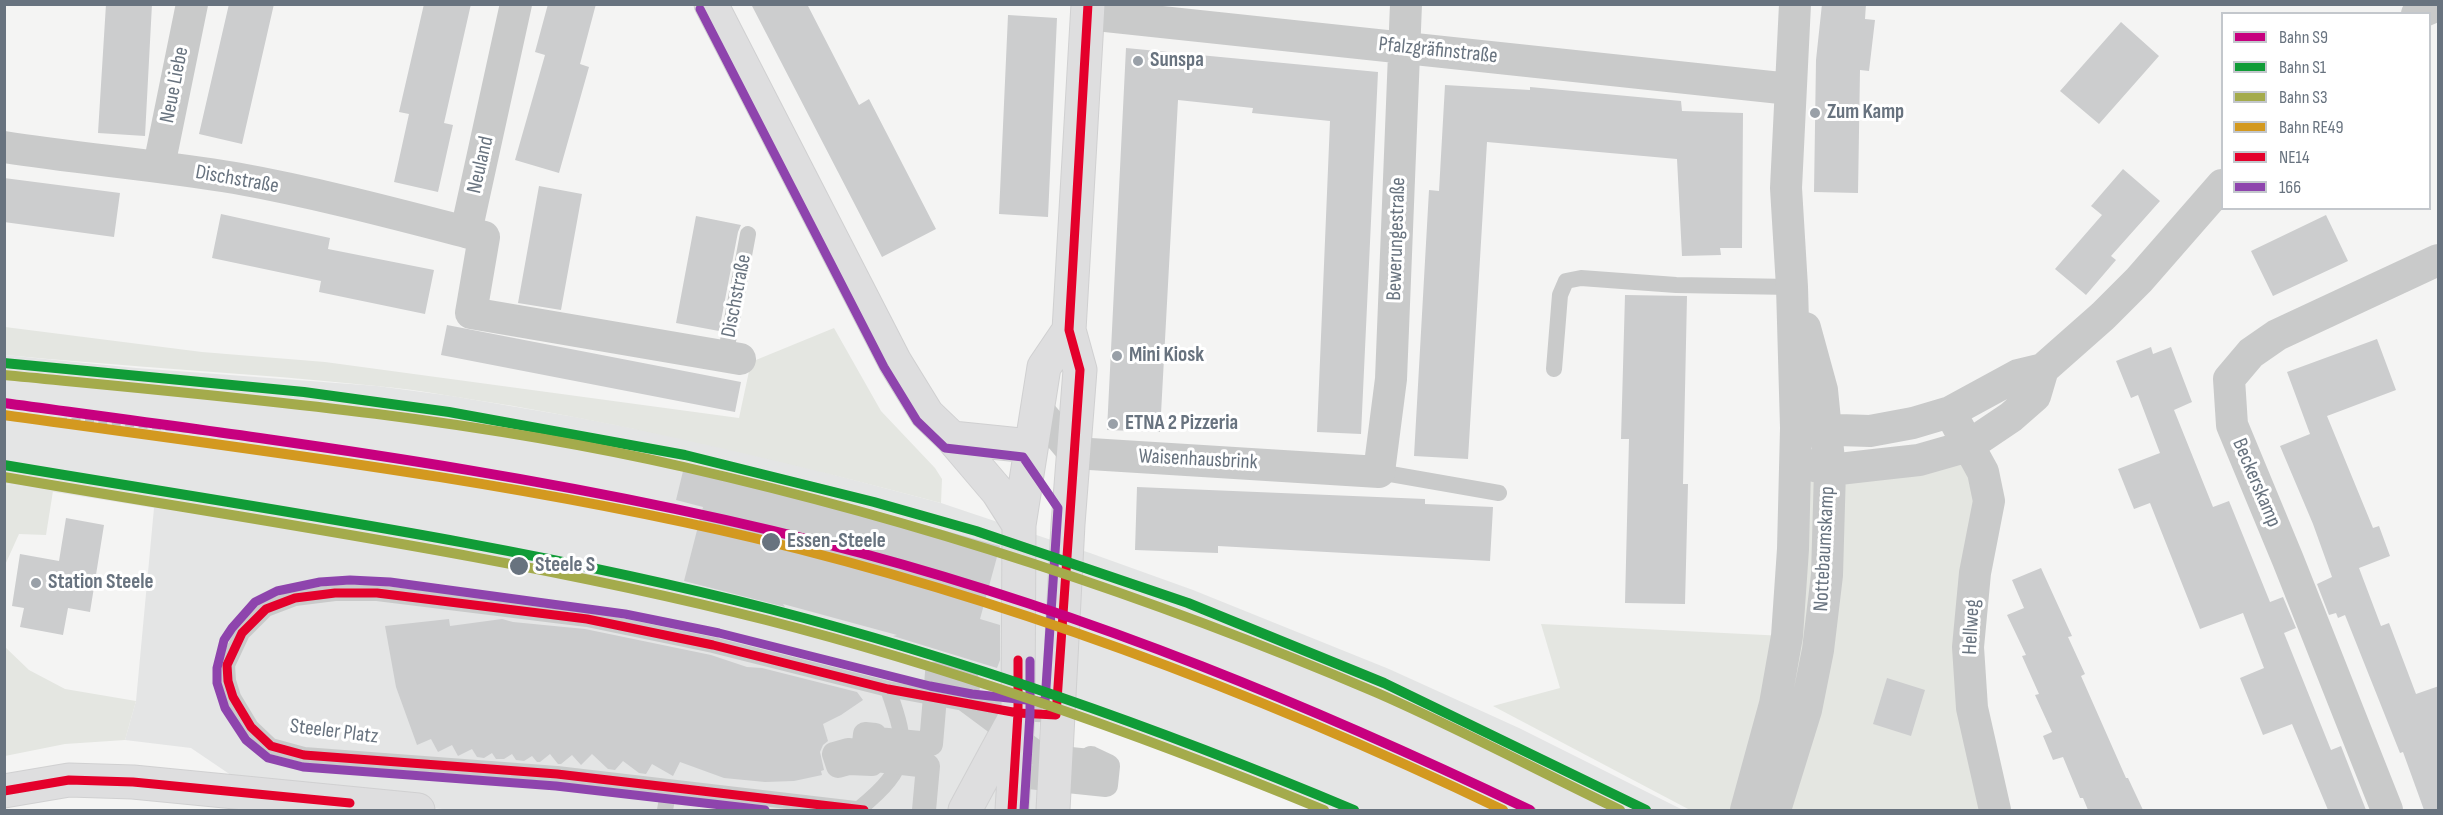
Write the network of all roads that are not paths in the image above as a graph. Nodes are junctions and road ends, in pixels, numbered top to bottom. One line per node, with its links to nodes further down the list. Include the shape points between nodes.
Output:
1 (192, 4): 12 (street, Neue Liebe)
2 (516, 4): 14 (street, Neuland)
3 (711, 4): 25 (main road, via 895,362 927,414)
4 (1406, 4): 9 (street, Bewerungestraße)
5 (1796, 4): 10 (street, Nottebaumskamp)
6 (2439, 4): 8 (street)
7 (1088, 9): 9 (street, Pfalzgräfinstraße); 18 (main road)
8 (2421, 12)
9 (1405, 48): 10 (street, Pfalzgräfinstraße); 31 (street, Bewerungestraße, via 1391,379)
10 (1790, 89): 17 (street, Nottebaumskamp, via 1786,188)
11 (4, 147): 12 (street, Dischstraße)
12 (159, 166): 14 (street, Dischstraße, via 332,198)
13 (2221, 187): 21 (street, via 2132,288)
14 (466, 232): 19 (street, Dischstraße, via 484,237 471,313)
15 (748, 234): 19 (lane, Dischstraße)
16 (2439, 260): 52 (street, Beckerskamp, via 2277,335 2251,354 2229,379 2232,425)
17 (1792, 287): 20 (lane, via 1581,278 1566,281 1560,295); 24 (street, Nottebaumskamp, via 1822,390)
18 (1069, 330): 22 (main road, via 1044,368); 28 (main road, via 1080,370)
19 (733, 358)
20 (1554, 369)
21 (2043, 369): 23 (street, via 2018,375); 27 (street, via 2035,396)
22 (1037, 409): 26 (main road); 28 (street)
23 (1950, 412): 24 (street, via 1870,431); 27 (street, Hellweg)
24 (1811, 429): 29 (street, Nottebaumskamp); 30 (street, Nottebaumskamp)
25 (952, 438): 26 (main road); 34 (main road, via 998,492)
26 (1030, 446): 33 (main road); 34 (main road)
27 (1968, 446): 30 (street, via 1919,460); 51 (street, Hellweg, via 1983,472 1989,501 1975,573 1968,647 1972,708)
28 (1074, 453): 31 (street, Waisenhausbrink); 33 (main road)
29 (1796, 460): 30 (street); 49 (street, Nottebaumskamp, via 1787,636)
30 (1830, 470): 50 (street, Nottebaumskamp, via 1827,575 1818,651 1806,710)
31 (1379, 472): 32 (lane)
32 (1499, 494)
33 (1070, 506): 37 (main road)
34 (1019, 525): 36 (main road)
35 (888, 689): 36 (lane); 39 (lane, Steeler Platz, via 713,645 587,619 377,593 295,598 266,609 242,633 227,665 236,704 251,727 271,746 304,755 557,774); 43 (lane, Steeler Platz, via 902,727 902,761)
36 (1018, 713): 37 (lane); 45 (main road); 46 (main road)
37 (1056, 715): 38 (main road)
38 (1054, 757): 47 (main road); 48 (main road)
39 (669, 788): 42 (lane); 43 (lane, Steeler Platz)
40 (4, 791): 41 (main road, via 69,780 133,782)
41 (418, 810)
42 (665, 810)
43 (862, 810)
44 (924, 810): 45 (street, via 928,766 876,760 872,764 838,766 834,754 848,750 863,752 865,734 877,739 931,744 938,673 968,682 967,701 1041,756 1090,761 1091,758 1108,766 1106,785 986,772 971,778)
45 (967, 810)
46 (1012, 810)
47 (1053, 810)
48 (1075, 810)
49 (1746, 810)
50 (1775, 810)
51 (1995, 810)
52 (2387, 810)

